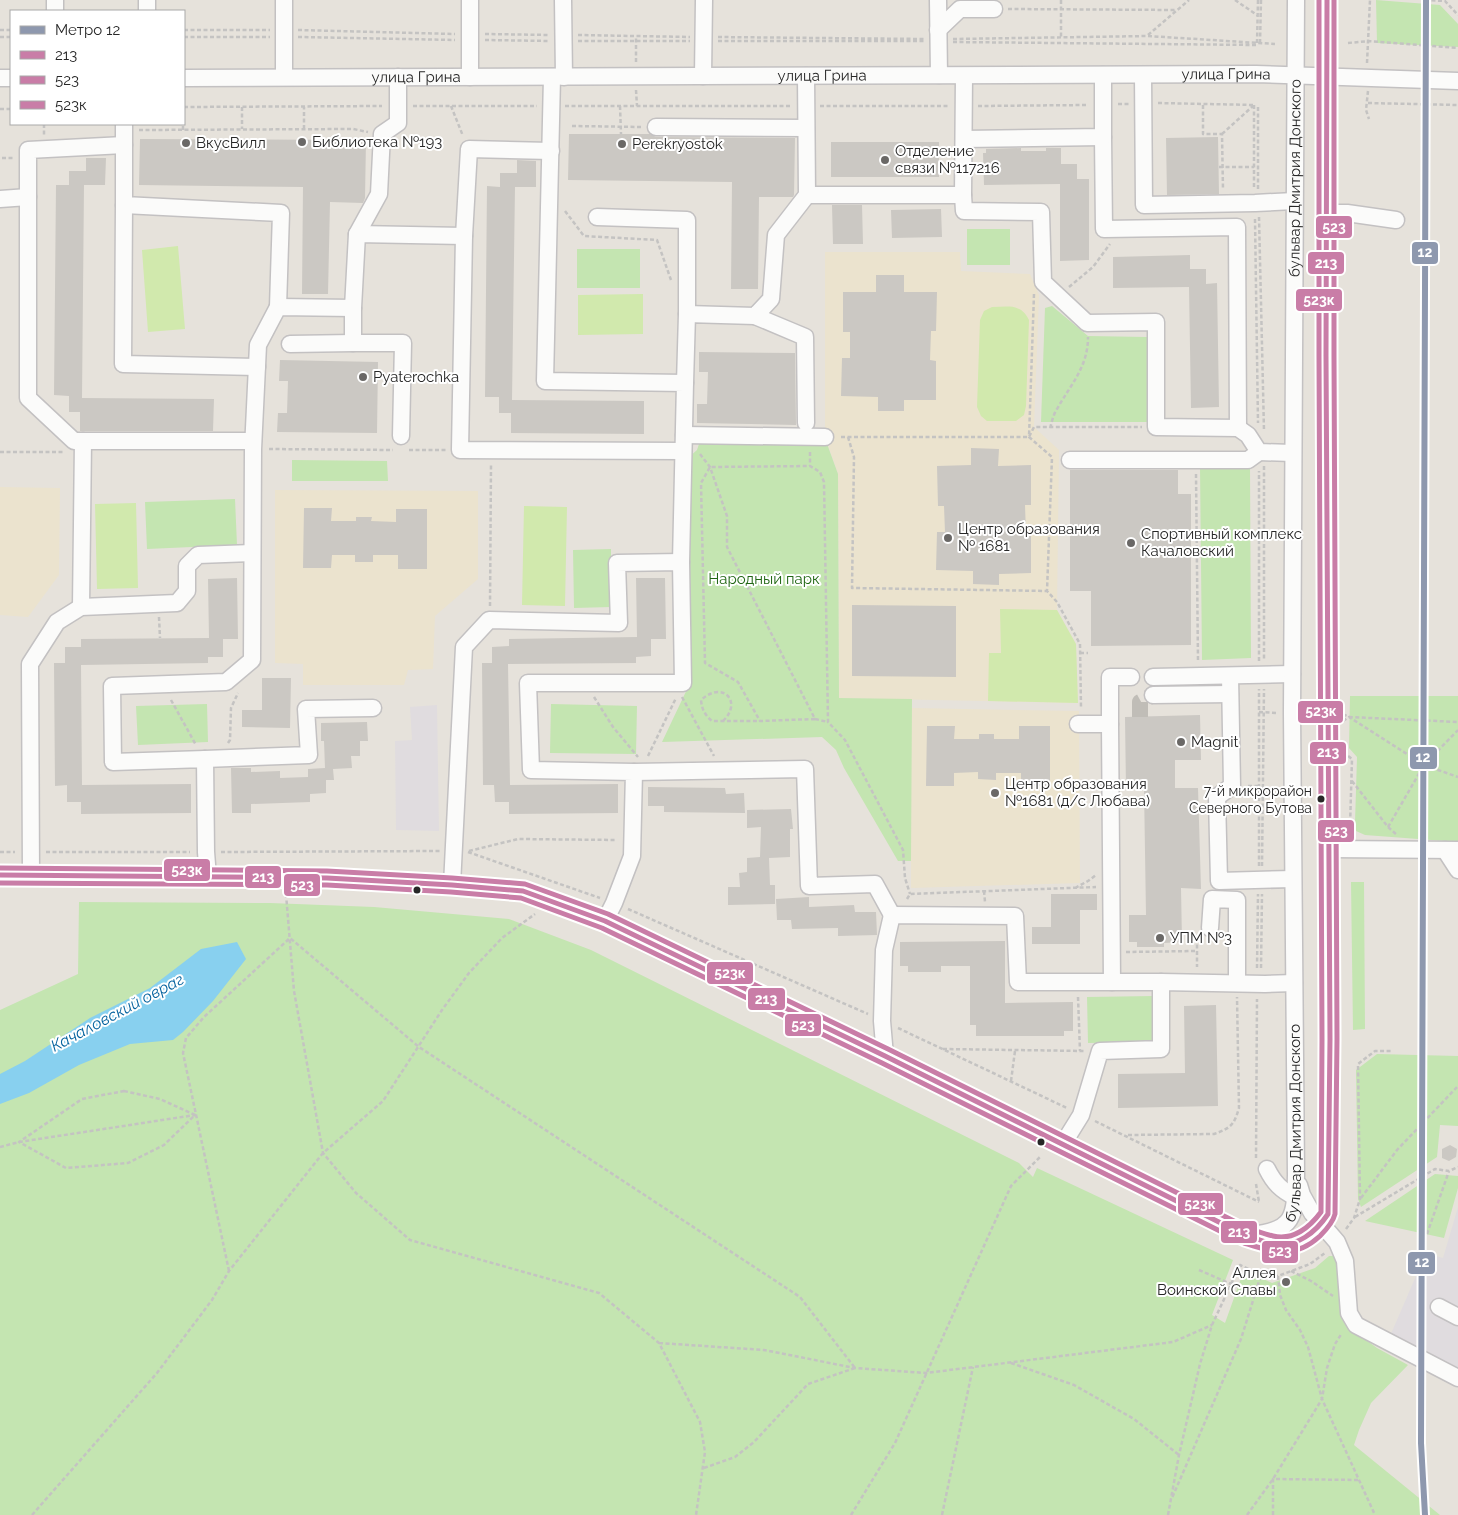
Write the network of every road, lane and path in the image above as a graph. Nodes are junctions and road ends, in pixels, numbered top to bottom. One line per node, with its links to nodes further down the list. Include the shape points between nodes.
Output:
1 (284, 0): 20 (street)
2 (470, 0): 21 (street)
3 (563, 0): 23 (street)
4 (704, 0): 25 (street)
5 (938, 0): 22 (street)
6 (1061, 0): 15 (path)
7 (1189, 0): 16 (path)
8 (1235, 0): 18 (path)
9 (1260, 0): 18 (path); 28 (path)
10 (1296, 0): 38 (street, бульвар Дмитрия Донского)
11 (1327, 0): 43 (street, бульвар Дмитрия Донского)
12 (1370, 0): 27 (path)
13 (1425, 0): 17 (path, via 1445,1)
14 (994, 9): 15 (path); 22 (street, via 960,9)
15 (1061, 10): 16 (path); 26 (path)
16 (1177, 10): 24 (path)
17 (1458, 15)
18 (1258, 16): 28 (path)
19 (185, 30): 20 (path)
20 (284, 30): 21 (path); 39 (street)
21 (470, 34): 23 (path); 41 (street)
22 (938, 34): 25 (path); 26 (path); 36 (street)
23 (564, 35): 25 (path); 42 (street)
24 (1148, 36): 26 (path); 28 (path)
25 (704, 37): 34 (street)
26 (1061, 38)
27 (1369, 41): 29 (path); 31 (path); 45 (path)
28 (1259, 43): 30 (path)
29 (1348, 43)
30 (1275, 44)
31 (1458, 48)
32 (1103, 75): 33 (street, улица Грина); 37 (street, улица Грина); 50 (street)
33 (1143, 75): 38 (street, улица Грина); 48 (street)
34 (703, 76): 35 (street, улица Грина); 42 (street, улица Грина)
35 (806, 76): 36 (street, улица Грина); 57 (street)
36 (939, 76): 37 (street, улица Грина)
37 (964, 76): 58 (street)
38 (1295, 76): 43 (street, улица Грина); 87 (street, бульвар Дмитрия Донского)
39 (284, 77): 40 (street, улица Грина); 44 (street, улица Грина)
40 (398, 77): 41 (street, улица Грина); 53 (street)
41 (470, 77): 42 (street, улица Грина)
42 (558, 77): 55 (street)
43 (1326, 77): 45 (street, улица Грина); 91 (street, бульвар Дмитрия Донского)
44 (185, 78)
45 (1368, 78): 46 (street, улица Грина); 47 (path)
46 (1458, 81)
47 (1368, 102): 52 (path); 62 (path)
48 (1143, 103): 49 (path); 50 (path); 89 (street, via 1144,204)
49 (1203, 104): 51 (path); 74 (path, via 1203,136)
50 (1102, 105): 58 (path); 75 (street)
51 (1256, 105): 74 (path); 81 (path); 88 (path)
52 (1458, 105)
53 (398, 106): 54 (path); 61 (path); 72 (street, via 398,123)
54 (451, 106): 55 (path); 77 (path)
55 (552, 106): 56 (path); 78 (street)
56 (620, 106): 57 (path); 65 (path)
57 (806, 106): 58 (path); 67 (street)
58 (964, 106): 76 (street)
59 (185, 107): 60 (path)
60 (242, 107): 61 (path); 68 (path)
61 (304, 107): 69 (path)
62 (1369, 118)
63 (183, 125): 70 (path)
64 (572, 126): 65 (path)
65 (620, 126): 66 (path); 73 (path)
66 (656, 126): 67 (street)
67 (806, 128): 83 (street)
68 (242, 129): 69 (path); 70 (path)
69 (304, 129): 72 (path, via 354,129)
70 (183, 130): 71 (path)
71 (124, 133): 85 (street, via 28,150); 90 (street)
72 (382, 134): 95 (street, via 379,194)
73 (621, 134)
74 (1222, 134): 80 (path)
75 (1103, 138): 76 (street); 94 (street, via 1104,229)
76 (964, 139): 84 (street)
77 (469, 149): 78 (street); 96 (street)
78 (551, 151): 82 (street)
79 (1219, 167): 80 (path)
80 (1223, 167): 81 (path); 89 (path)
81 (1254, 167): 88 (path)
82 (550, 192): 98 (path, via 584,236 657,240 672,282); 108 (street, via 545,381)
83 (807, 195): 84 (street); 103 (street, via 776,235 770,298)
84 (963, 195): 99 (street, via 964,211 1041,212 1043,282)
85 (28, 197): 86 (street); 118 (street, via 28,398 74,441)
86 (0, 199)
87 (1294, 201): 88 (street); 125 (street, бульвар Дмитрия Донского)
88 (1256, 203): 89 (street); 110 (path); 124 (path)
89 (1223, 204)
90 (124, 205): 100 (street, via 281,213); 107 (street, via 123,364)
91 (1325, 213): 93 (street, via 1347,212); 172 (street, бульвар Дмитрия Донского)
92 (597, 217): 98 (street, via 687,220)
93 (1396, 220)
94 (1121, 229): 99 (path, via 1092,267); 113 (street, via 1237,227)
95 (357, 234): 96 (street); 101 (street)
96 (464, 236): 122 (street)
97 (1035, 285): 117 (path)
98 (687, 294): 102 (street)
99 (1058, 296): 104 (street)
100 (278, 307): 101 (street); 107 (street, via 258,345)
101 (354, 308): 105 (street)
102 (687, 314): 103 (street); 108 (street)
103 (755, 316): 109 (street, via 805,337)
104 (1088, 323): 111 (street, via 1156,322); 112 (path, via 1088,349 1082,368 1055,411)
105 (353, 343): 106 (street); 114 (street, via 402,343)
106 (290, 344)
107 (256, 367): 119 (street)
108 (685, 383): 120 (street)
109 (806, 423)
110 (1258, 424)
111 (1156, 427): 112 (path); 113 (street)
112 (1050, 428): 117 (path, via 1034,428)
113 (1238, 428): 124 (street)
114 (401, 436)
115 (825, 437): 116 (path); 120 (street)
116 (848, 437): 117 (path); 131 (path, via 854,457 852,588)
117 (1029, 438): 131 (path, via 1052,457)
118 (84, 441): 119 (street); 133 (street)
119 (253, 441): 129 (street)
120 (684, 443): 123 (street, via 635,457); 128 (path, via 697,450); 130 (street)
121 (423, 450): 122 (path)
122 (460, 450): 123 (street)
123 (491, 450): 134 (path)
124 (1262, 452): 125 (street); 127 (street, via 1248,460); 139 (path); 139 (path)
125 (1292, 453): 138 (street, бульвар Дмитрия Донского)
126 (1070, 460): 127 (street)
127 (1196, 460): 140 (path)
128 (710, 467): 152 (path, via 727,516 727,546); 153 (path, via 701,483 705,663 738,682); 155 (path, via 810,466 820,472 824,482)
129 (252, 554): 132 (street, via 198,555 187,566 187,591 177,603); 144 (street, via 252,660 226,682)
130 (681, 562): 134 (street, via 618,564 619,623); 145 (street, via 683,683)
131 (1047, 591): 137 (path, via 1057,602 1080,644)
132 (158, 604): 133 (street); 135 (path)
133 (81, 607): 176 (street, via 57,622 30,664)
134 (489, 620): 174 (street, via 464,647)
135 (160, 638)
136 (1088, 652): 137 (path)
137 (1080, 653): 157 (path)
138 (1292, 674): 139 (street); 182 (street, бульвар Дмитрия Донского)
139 (1262, 675): 141 (street); 183 (path); 183 (path)
140 (1198, 676): 141 (street); 143 (street)
141 (1230, 676): 147 (street)
142 (1131, 677): 158 (street, via 1110,677)
143 (1153, 677)
144 (162, 683): 162 (path); 162 (street, via 112,686 113,762)
145 (588, 683): 164 (path); 164 (street, via 528,683 531,770)
146 (238, 692): 160 (path, via 231,708)
147 (1230, 694): 148 (street); 183 (street, via 1232,786 1217,797 1219,881)
148 (1153, 695)
149 (373, 708): 162 (street, via 306,709 309,755)
150 (1339, 712): 151 (path)
151 (1349, 717): 156 (path); 163 (path)
152 (815, 719): 153 (path); 155 (path)
153 (760, 720): 154 (path)
154 (723, 721): 154 (path, via 712,721 706,715 702,700 708,694 717,691 726,694 731,701 731,710)
155 (828, 722): 187 (path, via 845,740 903,850)
156 (1458, 722)
157 (1081, 724): 158 (street)
158 (1110, 724): 185 (street)
159 (1458, 730): 163 (path)
160 (230, 740)
161 (1340, 749): 167 (path, via 1352,759)
162 (205, 759): 177 (street)
163 (1424, 764): 166 (path); 168 (path)
164 (639, 767): 165 (street); 165 (path, via 678,692); 171 (street)
165 (722, 771): 190 (street, via 806,769 809,886 875,884)
166 (1458, 777)
167 (1351, 780): 168 (path); 169 (path, via 1350,827)
168 (1388, 827): 170 (path)
169 (1355, 835)
170 (1400, 837)
171 (633, 841): 174 (path, via 518,839); 188 (street, via 632,856)
172 (1330, 849): 173 (street); 227 (street, бульвар Дмитрия Донского, via 1328,1214)
173 (1451, 850): 178 (street)
174 (461, 851): 177 (path); 184 (street); 188 (path)
175 (0, 852): 176 (path)
176 (30, 852): 177 (path); 180 (street)
177 (206, 852): 181 (street)
178 (1458, 870)
179 (0, 875): 180 (street)
180 (31, 875): 181 (street)
181 (208, 877): 184 (street, via 336,878)
182 (1294, 879): 183 (street); 199 (street, бульвар Дмитрия Донского)
183 (1260, 881): 201 (path)
184 (452, 885): 191 (street, via 523,892)
185 (1110, 886): 187 (path); 195 (street)
186 (286, 888): 193 (path)
187 (910, 894): 190 (path)
188 (614, 903): 191 (street); 202 (path)
189 (535, 914): 203 (path, via 502,938 469,973)
190 (896, 915): 196 (street, via 1015,916 1018,982); 202 (street, via 884,950)
191 (605, 921): 209 (street)
192 (1210, 928): 200 (street, via 1212,899 1237,900)
193 (290, 938): 203 (path); 212 (path, via 204,1017 186,1038 183,1053); 218 (path, via 294,990)
194 (1197, 951): 195 (path)
195 (1111, 952): 197 (street)
196 (1077, 982): 197 (street); 206 (path)
197 (1112, 982): 198 (street)
198 (1161, 982): 200 (street); 207 (street, via 1161,1049)
199 (1294, 982): 201 (street); 223 (street, бульвар Дмитрия Донского)
200 (1237, 983): 201 (street); 214 (path, via 1240,1108 1235,1122 1227,1130 1214,1134)
201 (1257, 984): 221 (path)
202 (882, 1020): 204 (path); 209 (street)
203 (418, 1047): 218 (path, via 383,1101); 244 (path, via 800,1298)
204 (942, 1049): 205 (path); 210 (path)
205 (1016, 1050): 206 (path); 210 (path)
206 (1080, 1051): 207 (path)
207 (1100, 1051): 213 (street)
208 (1392, 1051): 225 (path, via 1375,1051 1358,1064)
209 (886, 1056): 216 (street)
210 (1010, 1081): 213 (path)
211 (1458, 1086): 225 (path, via 1397,1150)
212 (195, 1114): 215 (path); 215 (path, via 160,1099 124,1092 82,1099); 215 (path, via 164,1145 128,1163 66,1168); 232 (path)
213 (1081, 1115): 214 (path); 216 (street)
214 (1126, 1135): 221 (path, via 1259,1202)
215 (19, 1142): 217 (path)
216 (1063, 1144): 229 (street)
217 (0, 1147)
218 (324, 1153): 232 (path); 241 (path, via 356,1193 410,1240 599,1293)
219 (1041, 1156): 245 (path, via 1011,1186)
220 (1458, 1167): 222 (path)
221 (1260, 1171): 224 (street)
222 (1449, 1171): 226 (path, via 1435,1169); 228 (path)
223 (1296, 1175): 224 (street, бульвар Дмитрия Донского); 227 (street, via 1306,1203)
224 (1296, 1198): 229 (street, бульвар Дмитрия Донского, via 1290,1221 1268,1234)
225 (1360, 1199): 226 (path)
226 (1354, 1218): 230 (path)
227 (1322, 1225): 229 (street, бульвар Дмитрия Донского, via 1304,1239 1287,1244 1274,1244); 230 (street)
228 (1427, 1234)
229 (1248, 1236)
230 (1337, 1242): 233 (path, via 1310,1264); 238 (street, via 1345,1261)
231 (1199, 1270): 236 (path)
232 (229, 1271): 253 (path, via 212,1300 157,1373)
233 (1291, 1272): 235 (path); 238 (path, via 1311,1280 1340,1301)
234 (1261, 1275): 235 (path); 236 (path, via 1240,1264); 252 (path, via 1242,1339)
235 (1278, 1276): 247 (path, via 1280,1295 1308,1347)
236 (1231, 1284): 240 (path)
237 (1439, 1307): 239 (street)
238 (1349, 1313): 246 (street, via 1356,1326); 247 (path, via 1346,1326 1334,1344)
239 (1458, 1317)
240 (1212, 1325): 242 (path, via 1173,1342); 248 (path)
241 (658, 1343): 244 (path, via 764,1350); 249 (path, via 700,1422)
242 (1010, 1362): 243 (path); 248 (path, via 1074,1385 1134,1419)
243 (973, 1367): 245 (path); 256 (path)
244 (855, 1368): 245 (path); 249 (path, via 808,1384 754,1442 735,1457)
245 (926, 1373): 255 (path, via 895,1443)
246 (1458, 1378)
247 (1322, 1399): 250 (path); 251 (path)
248 (1179, 1455): 252 (path)
249 (704, 1468): 254 (path)
250 (1273, 1479): 251 (path); 258 (path); 259 (path)
251 (1359, 1480): 260 (path)
252 (1172, 1498): 257 (path)
253 (32, 1515)
254 (696, 1515)
255 (852, 1515)
256 (942, 1515)
257 (1168, 1515)
258 (1247, 1515)
259 (1273, 1515)
260 (1375, 1515)

